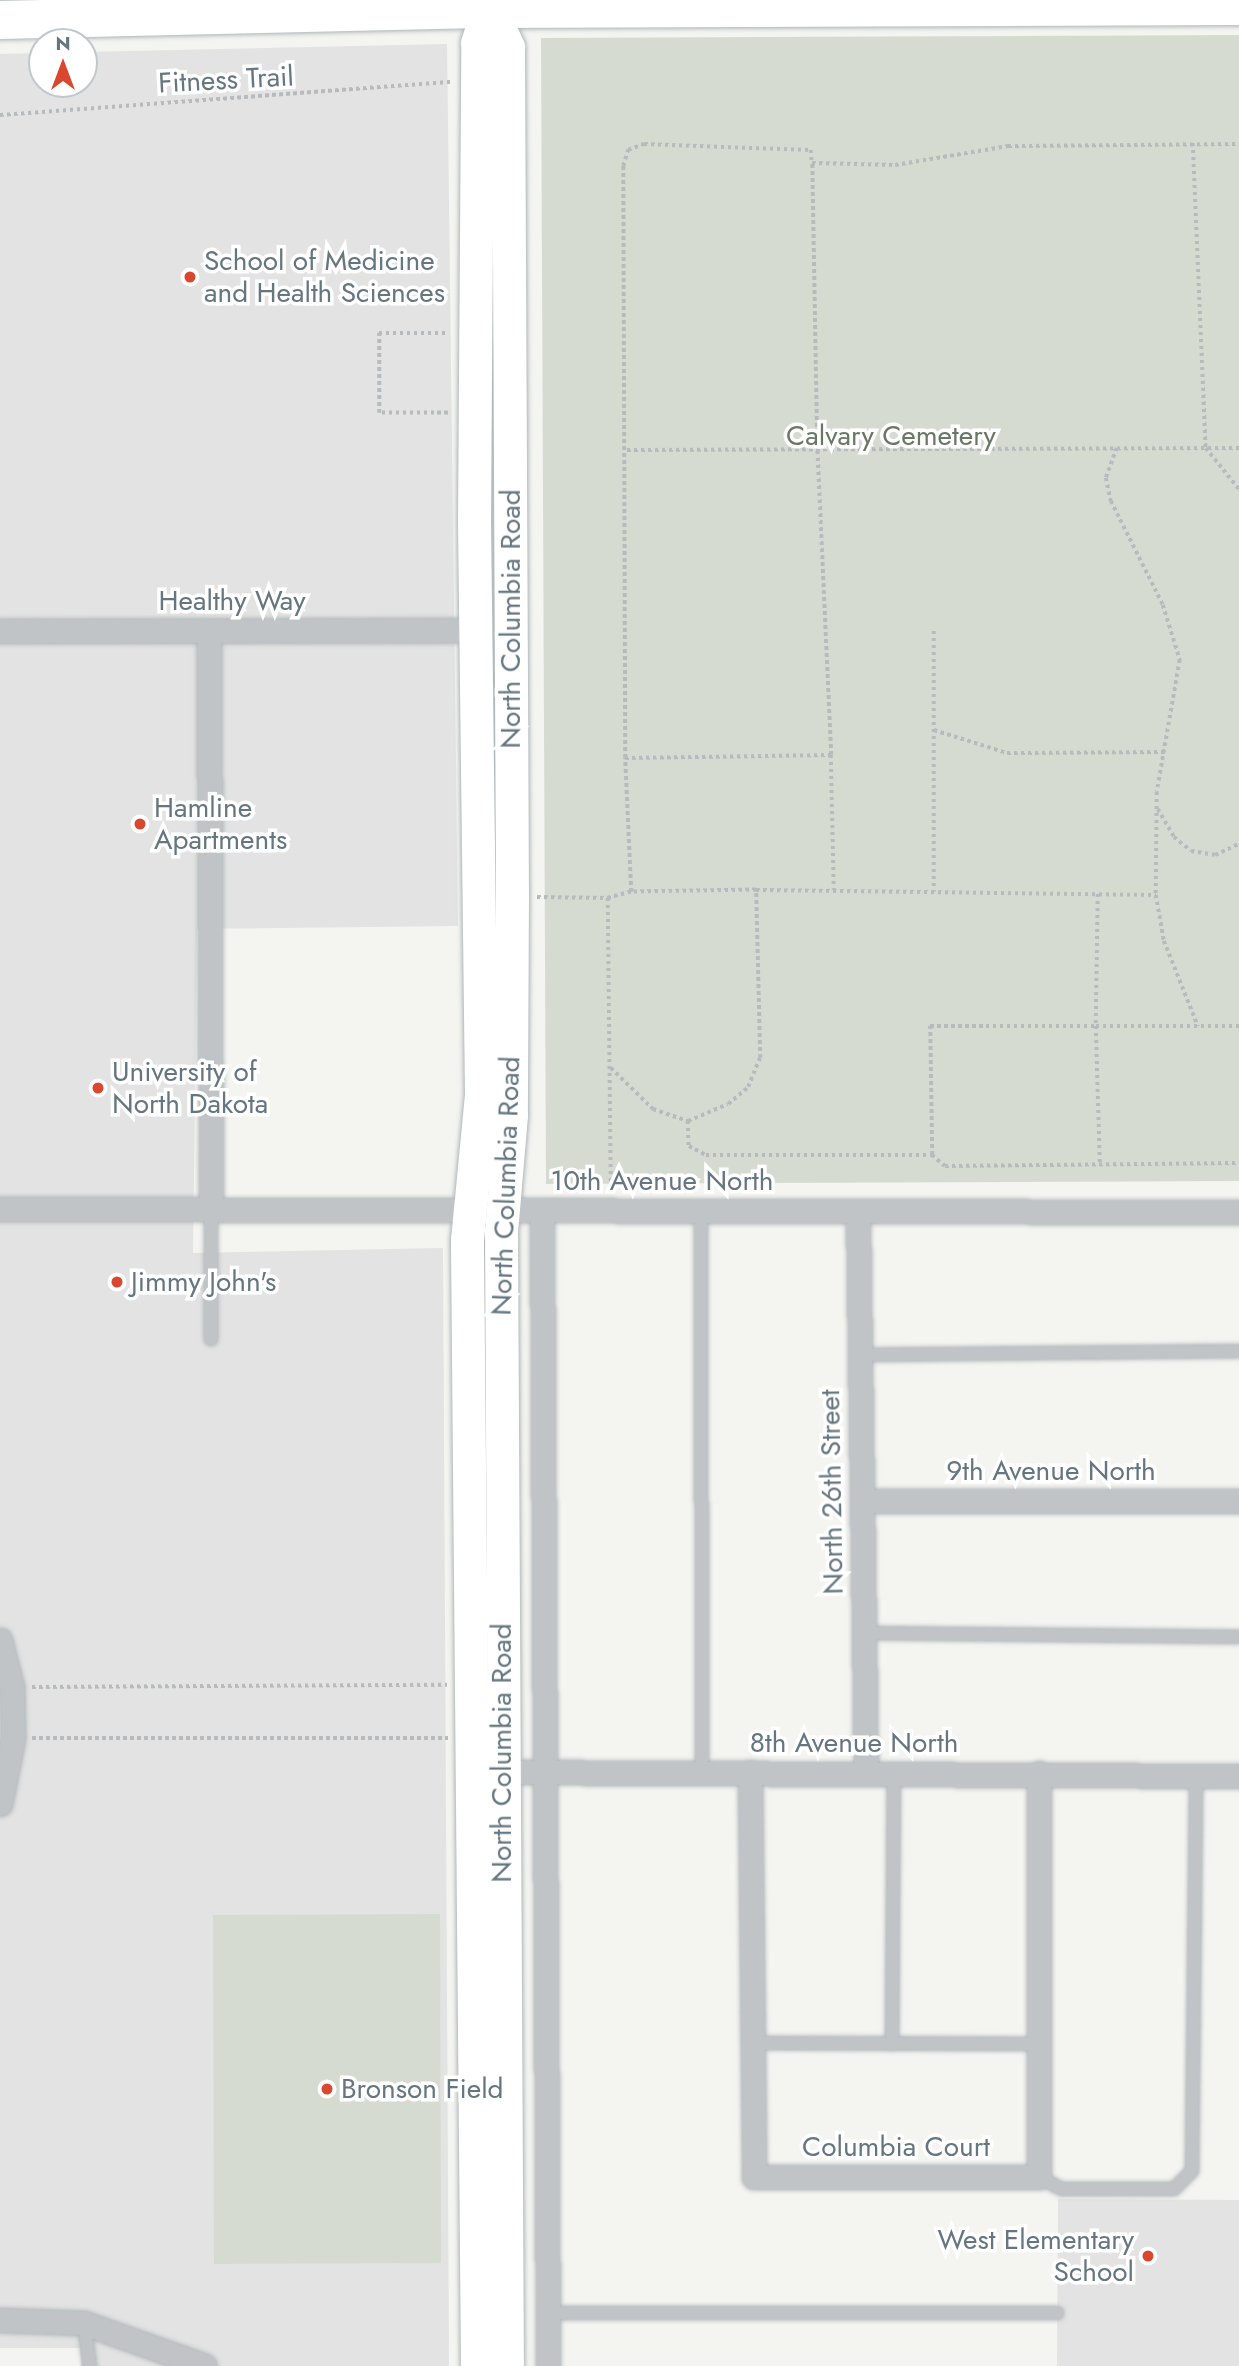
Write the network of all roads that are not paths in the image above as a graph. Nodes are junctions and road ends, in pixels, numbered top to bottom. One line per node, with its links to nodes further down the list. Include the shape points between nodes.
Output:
1 (491, 5): 2 (highway); 3 (highway); 9 (main road, North Columbia Road, via 477,43 474,521 481,1095); 10 (main road, North Columbia Road, via 508,47 512,897 511,1115)
2 (1239, 6)
3 (0, 20)
4 (463, 630): 6 (street, Healthy Way)
5 (0, 631): 6 (street, Healthy Way)
6 (209, 631): 7 (street)
7 (211, 1208): 8 (street, 10th Avenue North); 9 (street, 10th Avenue North); 15 (lane)
8 (0, 1209)
9 (469, 1210): 10 (street, 10th Avenue North); 23 (main road, North Columbia Road)
10 (503, 1210): 11 (street, 10th Avenue North); 23 (main road, North Columbia Road)
11 (542, 1210): 12 (street, 10th Avenue North); 24 (street)
12 (701, 1211): 13 (street, 10th Avenue North); 25 (lane)
13 (858, 1212): 14 (street, 10th Avenue North); 17 (street, North 26th Street)
14 (1239, 1212)
15 (211, 1339)
16 (1239, 1351): 17 (lane)
17 (860, 1355): 18 (street, North 26th Street)
18 (862, 1501): 19 (street, 9th Avenue North); 20 (street, North 26th Street)
19 (1239, 1502)
20 (864, 1633): 21 (lane); 27 (street, North 26th Street)
21 (1239, 1637)
22 (0, 1640): 32 (street, via 12,1687 13,1738)
23 (486, 1771): 24 (street, 8th Avenue North); 43 (main road, North Columbia Road); 44 (main road, North Columbia Road)
24 (544, 1772): 25 (street, 8th Avenue North); 37 (street)
25 (702, 1772): 26 (street, 8th Avenue North)
26 (750, 1772): 27 (street, 8th Avenue North); 33 (street, Columbia Court)
27 (866, 1772): 28 (street, 8th Avenue North)
28 (894, 1772): 29 (street, 8th Avenue North); 34 (lane)
29 (1039, 1773): 30 (street, 8th Avenue North); 35 (street)
30 (1196, 1775): 31 (street, 8th Avenue North); 36 (lane, via 1192,2171 1174,2189 1062,2189)
31 (1239, 1776)
32 (0, 1804)
33 (753, 2043): 34 (lane); 36 (street, Columbia Court, via 754,2177)
34 (892, 2044): 35 (lane)
35 (1039, 2045): 36 (street)
36 (1039, 2177)
37 (548, 2313): 38 (lane); 45 (street)
38 (1057, 2313)
39 (0, 2320): 40 (street)
40 (85, 2323): 41 (lane); 42 (street)
41 (90, 2366)
42 (205, 2366)
43 (477, 2366)
44 (507, 2366)
45 (548, 2366)

